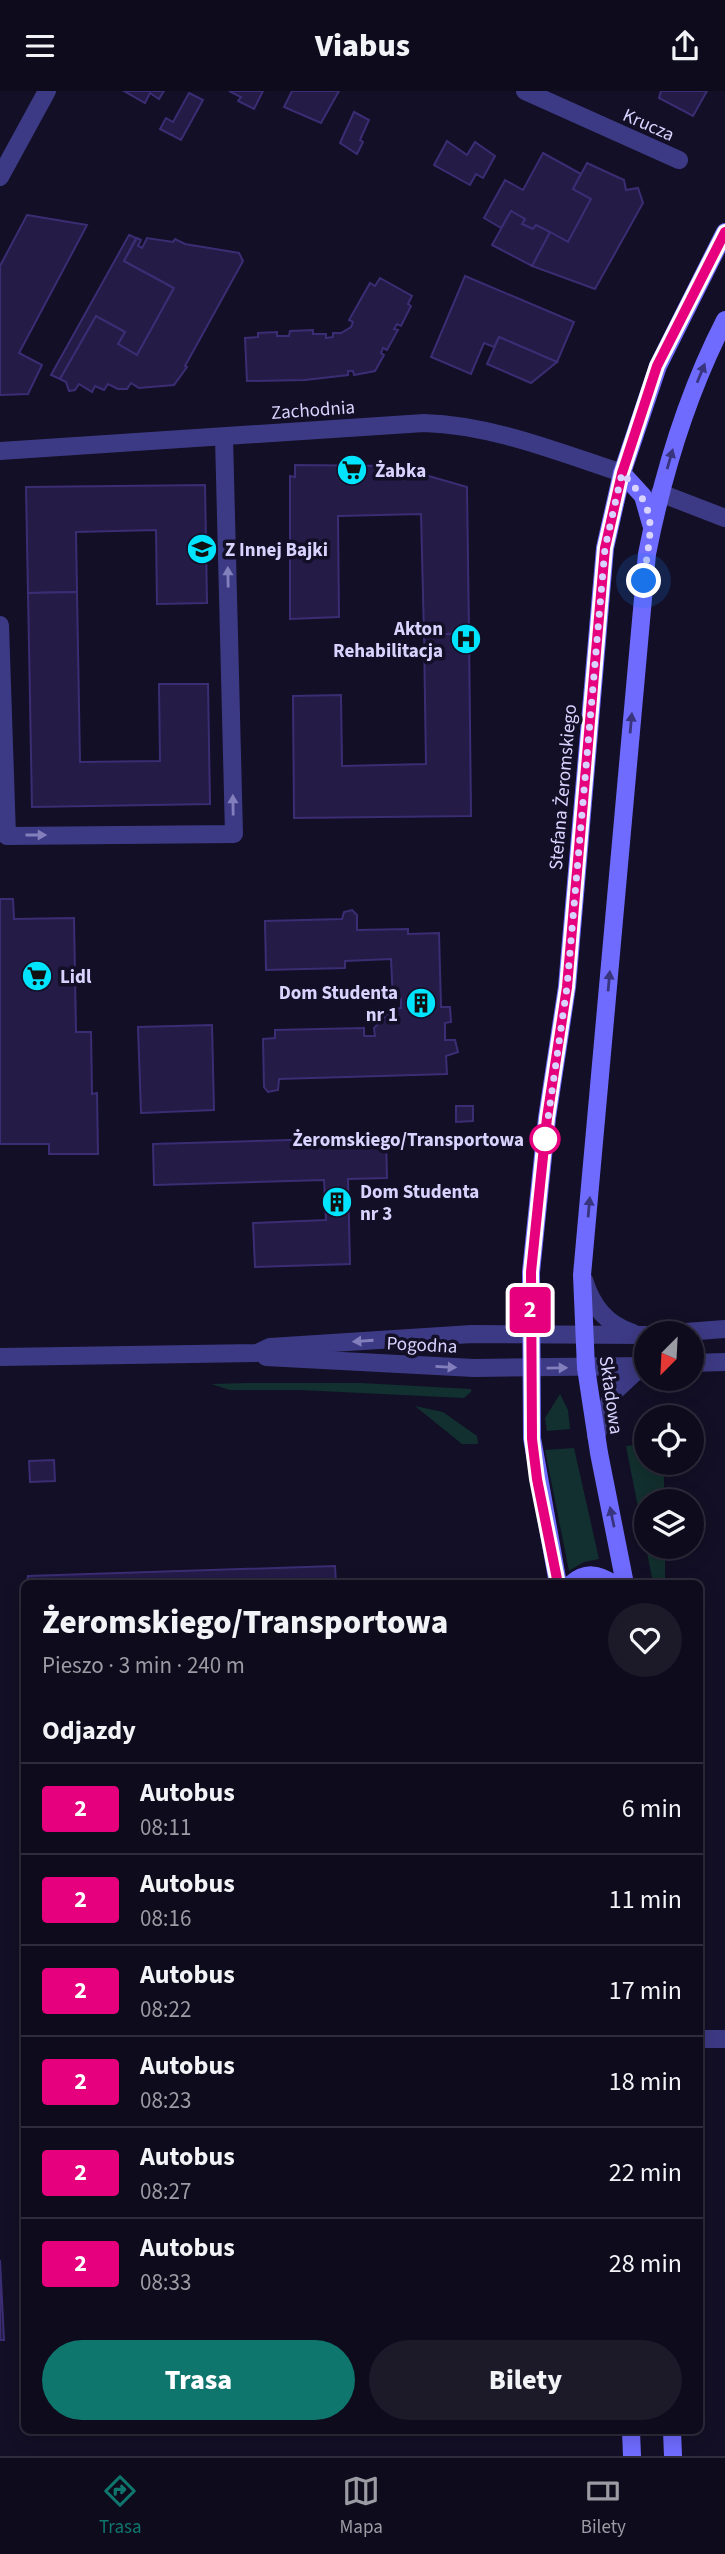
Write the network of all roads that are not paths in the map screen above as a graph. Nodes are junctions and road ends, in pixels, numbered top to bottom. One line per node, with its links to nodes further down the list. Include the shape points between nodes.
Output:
1 (47, 91): 4 (street)
2 (525, 91): 3 (street, Krucza)
3 (679, 160)
4 (0, 177)
5 (725, 232): 9 (main road, Stefana Żeromskiego, via 657,366)
6 (725, 320): 10 (main road, one-way to 6, via 680,426)
7 (224, 437): 8 (street, Zachodnia); 9 (street, Zachodnia, via 454,424); 13 (street, one-way to 7, via 7,835 234,834)
8 (0, 451)
9 (622, 473): 12 (main road, via 643,496); 18 (main road, Stefana Żeromskiego, via 605,548 567,987 547,1118)
10 (660, 493): 11 (street); 12 (main road)
11 (725, 518)
12 (652, 527): 14 (main road, one-way to 12)
13 (0, 625)
14 (582, 1275): 17 (street, via 589,1297 602,1315 620,1329); 19 (main road)
15 (725, 1329): 16 (street)
16 (704, 1331)
17 (634, 1333)
18 (529, 1335): 19 (street, Pogodna); 21 (street, Pogodna, one-way to 21, via 472,1334 270,1347); 26 (main road, Stefana Żeromskiego)
19 (583, 1335): 20 (street, Pogodna); 27 (main road, Składowa)
20 (634, 1335)
21 (257, 1353): 22 (street, Pogodna); 26 (street, Pogodna, one-way to 26)
22 (0, 1357)
23 (725, 1361): 24 (street)
24 (704, 1362)
25 (634, 1366): 27 (street, Pogodna)
26 (529, 1368): 27 (street, Pogodna, one-way to 27); 30 (main road, via 537,1479)
27 (586, 1368): 29 (main road, Składowa)
28 (634, 1375): 29 (street, via 613,1393)
29 (596, 1436): 33 (main road, Składowa, one-way to 29)
30 (557, 1580)
31 (576, 1580): 32 (main road, via 595,1574)
32 (606, 1580)
33 (624, 1580)
34 (703, 2039): 35 (street)
35 (725, 2039)
36 (631, 2434): 38 (main road)
37 (672, 2434): 39 (main road)
38 (632, 2456)
39 (673, 2456)

